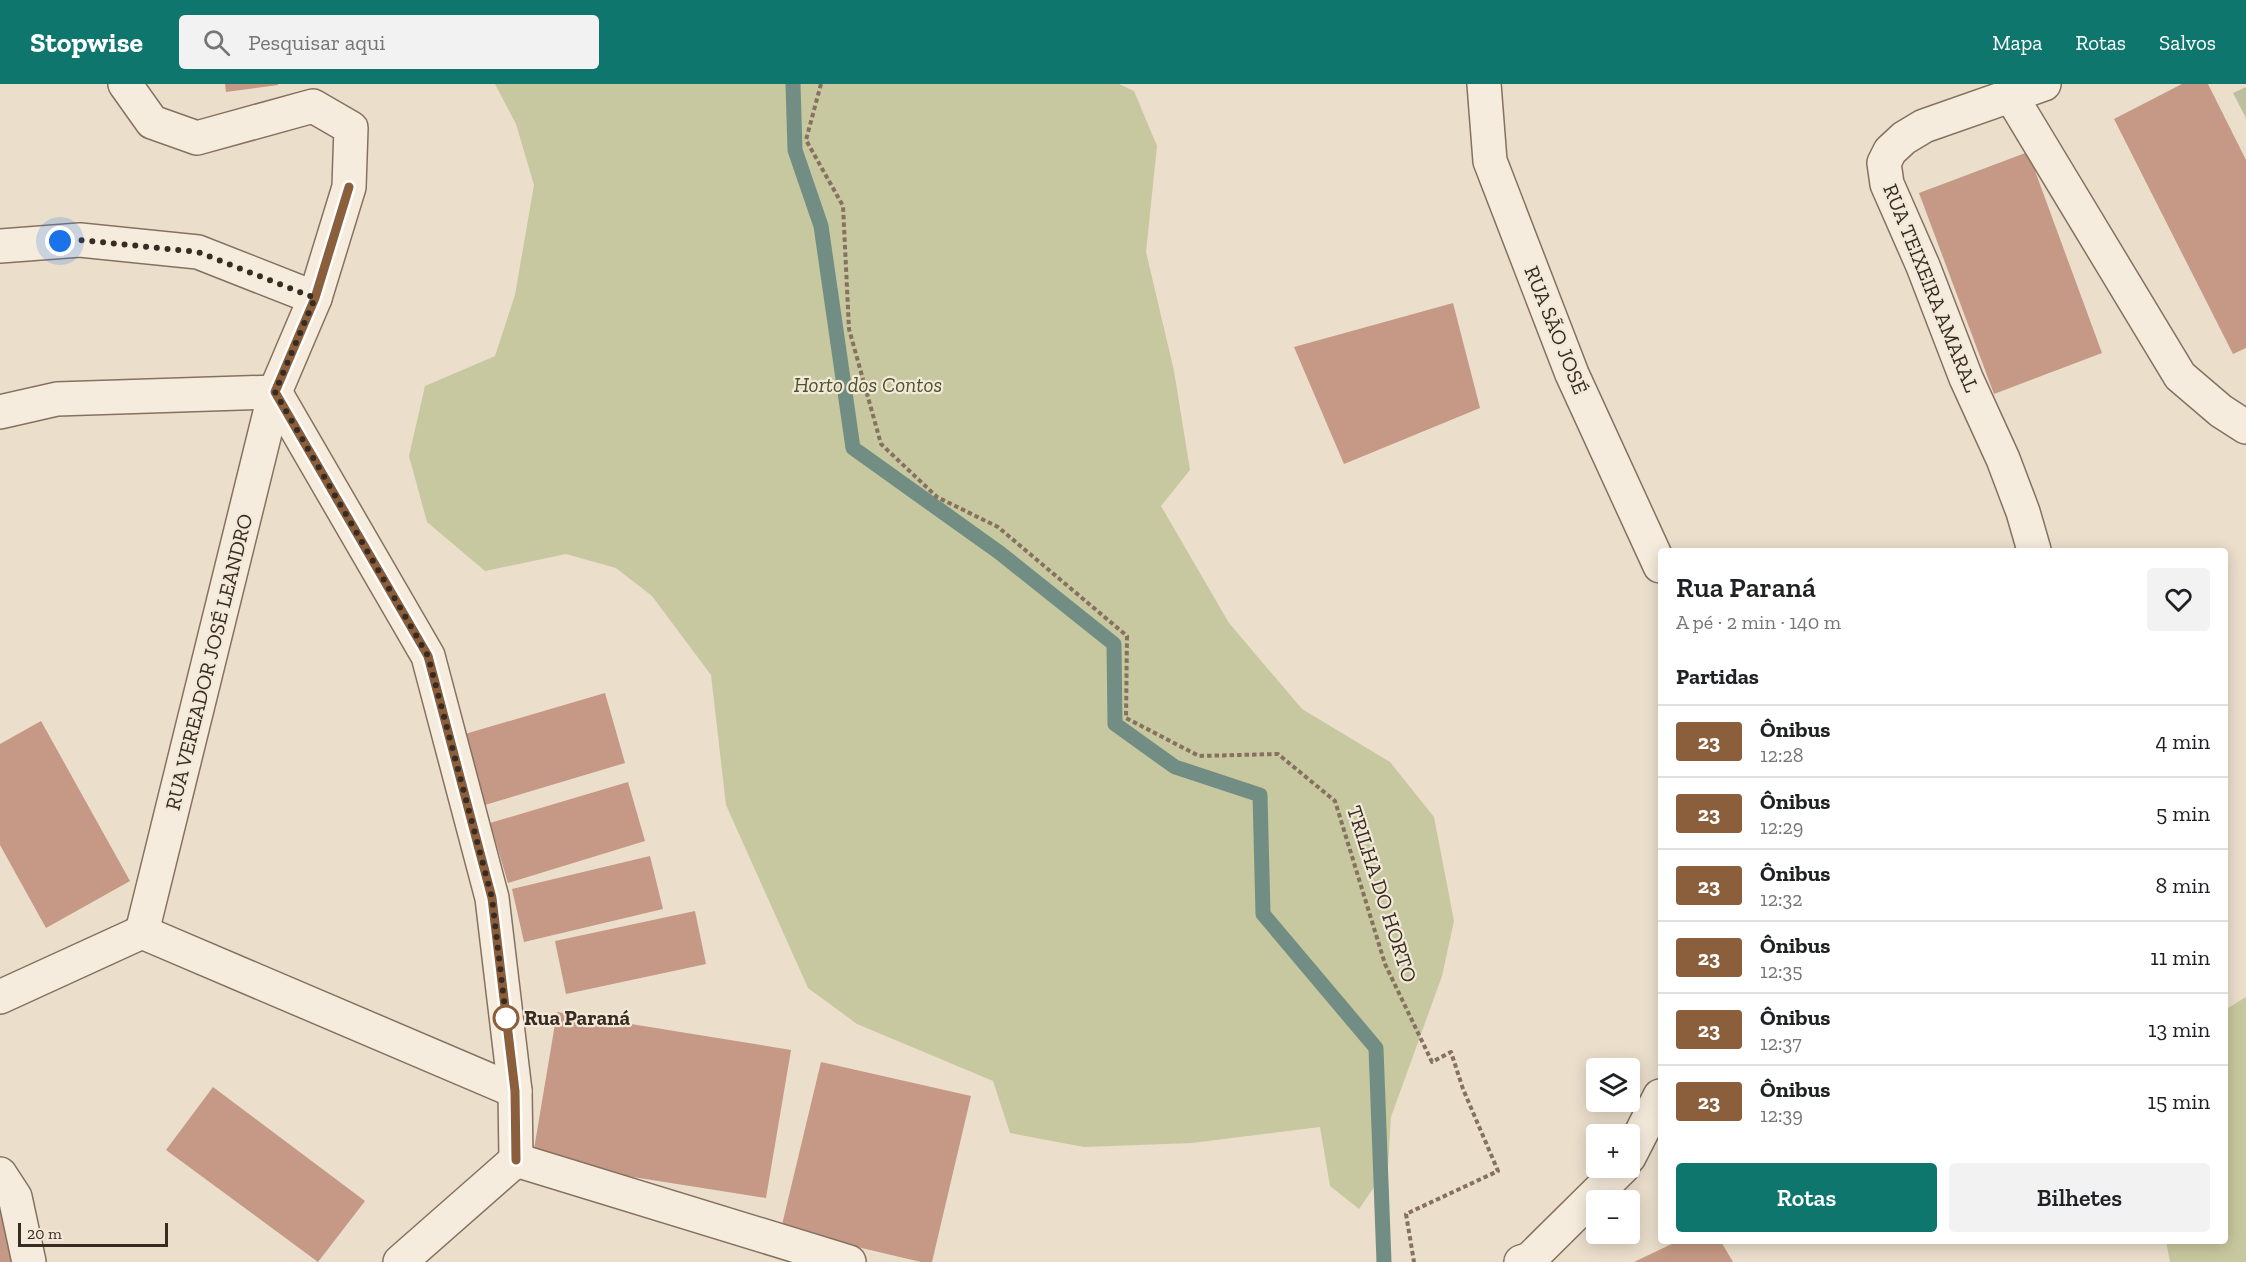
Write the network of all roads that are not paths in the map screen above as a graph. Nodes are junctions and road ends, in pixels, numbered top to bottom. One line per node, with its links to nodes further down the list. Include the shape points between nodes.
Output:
1 (125, 84): 6 (street, via 152,122 196,138 313,106 351,128 349,187)
2 (1484, 84): 11 (street, RUA SÃO JOSÉ, via 1490,161 1572,374)
3 (2044, 84): 4 (street, RUA TEIXEIRA AMARAL)
4 (2011, 96): 9 (street, via 2180,376); 10 (street, RUA TEIXEIRA AMARAL, via 1924,126 1904,138 1884,163 1887,184 2003,459)
5 (0, 246): 6 (street, via 80,240 198,252)
6 (315, 298): 7 (street)
7 (275, 392): 8 (street, via 57,399); 12 (street, RUA VEREADOR JOSÉ LEANDRO); 14 (street, via 428,656 492,898)
8 (0, 412)
9 (2246, 427)
10 (2033, 548)
11 (1658, 562)
12 (142, 932): 13 (street); 14 (street)
13 (0, 997)
14 (515, 1091): 17 (street)
15 (1658, 1100): 16 (street)
16 (1640, 1135)
17 (516, 1160): 22 (street); 23 (street)
18 (0, 1174): 21 (street, via 15,1197)
19 (1612, 1178): 20 (street)
20 (1525, 1261)
21 (29, 1262)
22 (400, 1262)
23 (849, 1262)

